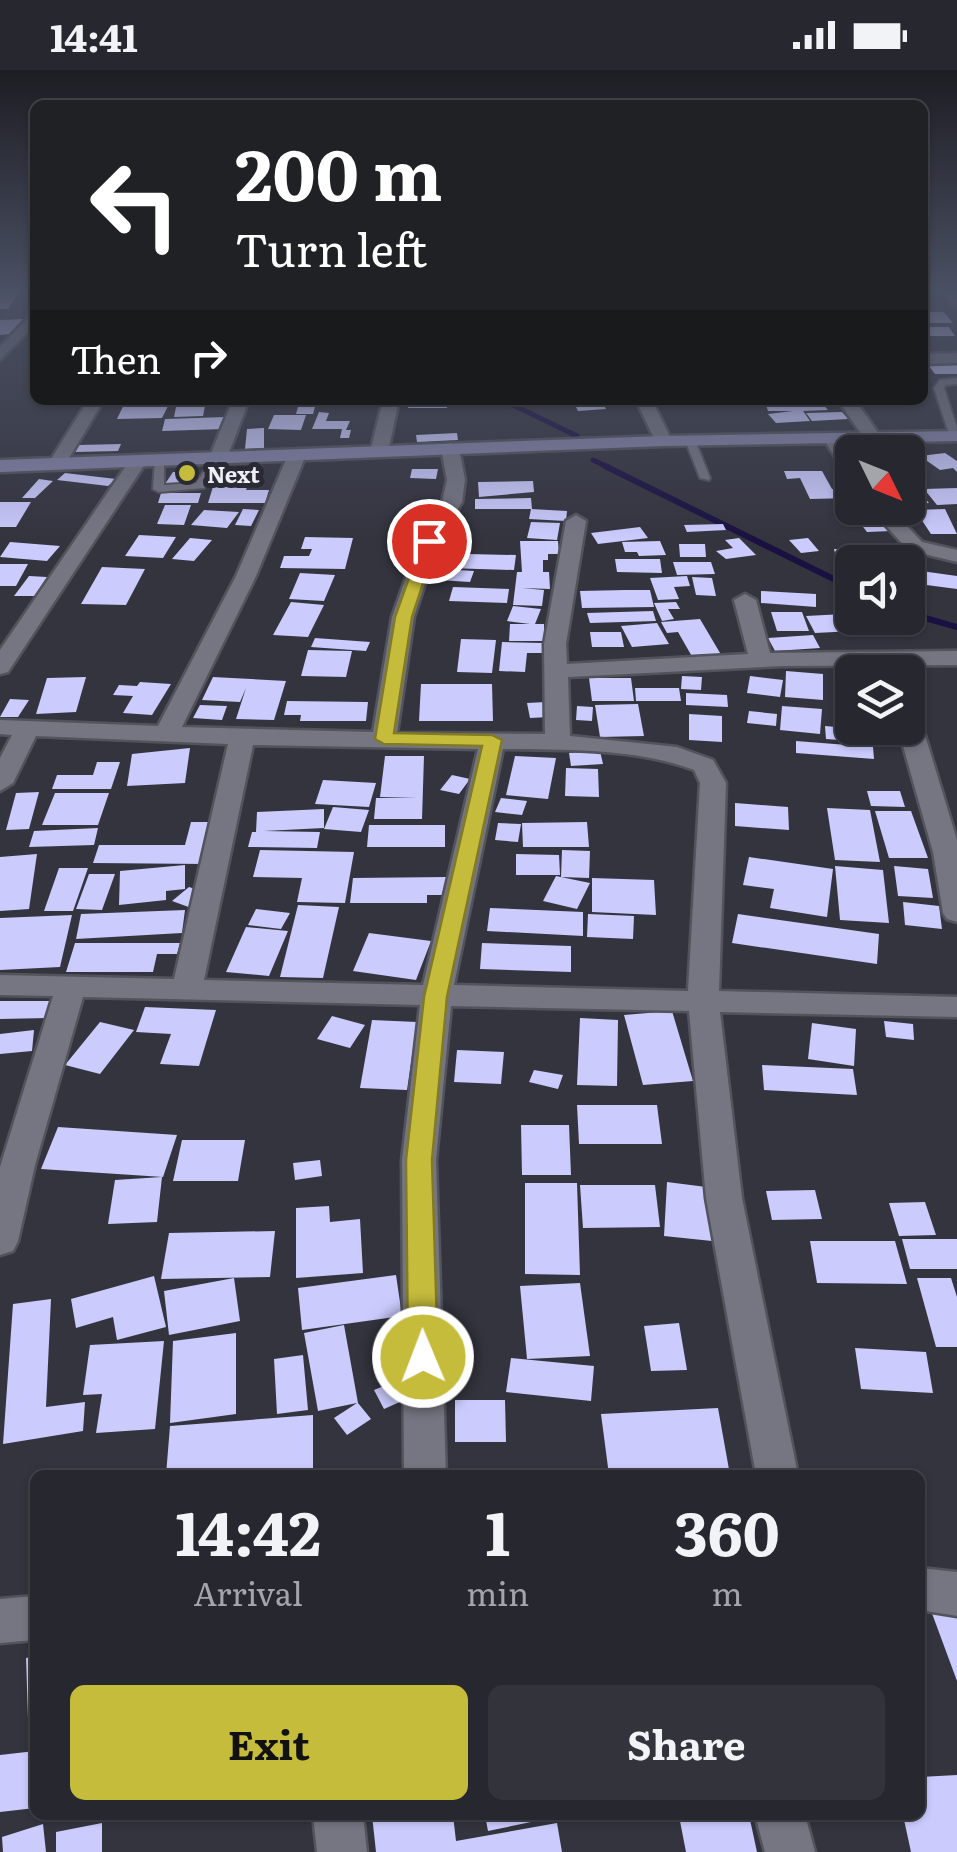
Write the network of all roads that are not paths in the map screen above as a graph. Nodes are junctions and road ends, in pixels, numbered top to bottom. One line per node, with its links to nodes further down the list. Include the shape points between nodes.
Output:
1 (957, 380): 7 (lane, via 940,384)
2 (93, 405): 20 (street)
3 (239, 405): 18 (street)
4 (390, 405): 16 (street)
5 (646, 405): 13 (street)
6 (850, 405): 8 (street)
7 (955, 427): 9 (main road)
8 (871, 435)
9 (889, 435)
10 (832, 438): 11 (main road); 12 (main road); 14 (street)
11 (835, 438)
12 (690, 440): 13 (main road); 22 (lane)
13 (663, 441): 15 (main road)
14 (835, 442)
15 (450, 448): 16 (main road); 36 (street, via 452,502 429,541 403,617)
16 (379, 452): 17 (main road)
17 (297, 456): 18 (main road); 34 (street, via 246,576)
18 (218, 458): 19 (main road); 19 (lane, via 200,486 181,489 160,488)
19 (149, 461): 20 (main road); 31 (street)
20 (57, 464): 21 (main road)
21 (0, 466)
22 (705, 478)
23 (576, 521): 32 (street, via 556,644)
24 (895, 525): 25 (street, via 914,546)
25 (957, 556)
26 (745, 600): 28 (street)
27 (957, 658): 29 (street)
28 (761, 660): 30 (street); 32 (street)
29 (925, 661)
30 (835, 663)
31 (0, 666)
32 (558, 671): 38 (street)
33 (14, 727): 34 (street); 40 (street)
34 (166, 734): 35 (street)
35 (242, 737): 36 (street); 44 (street)
36 (384, 739): 37 (street)
37 (492, 740): 38 (street); 45 (street)
38 (558, 742): 46 (street, via 678,755 704,765 712,784)
39 (916, 745): 41 (street)
40 (0, 783)
41 (957, 912)
42 (0, 984): 43 (street)
43 (72, 987): 44 (street); 48 (street)
44 (186, 992): 45 (street)
45 (436, 997): 46 (street); 49 (street, via 419,1160)
46 (703, 1000): 47 (street); 50 (street, via 724,1198)
47 (957, 1007)
48 (0, 1241)
49 (425, 1470)
50 (777, 1470)
51 (925, 1590): 52 (street)
52 (957, 1594)
53 (30, 1618): 54 (street)
54 (0, 1621)
55 (339, 1820): 57 (street)
56 (781, 1820): 58 (street)
57 (342, 1852)
58 (790, 1852)

